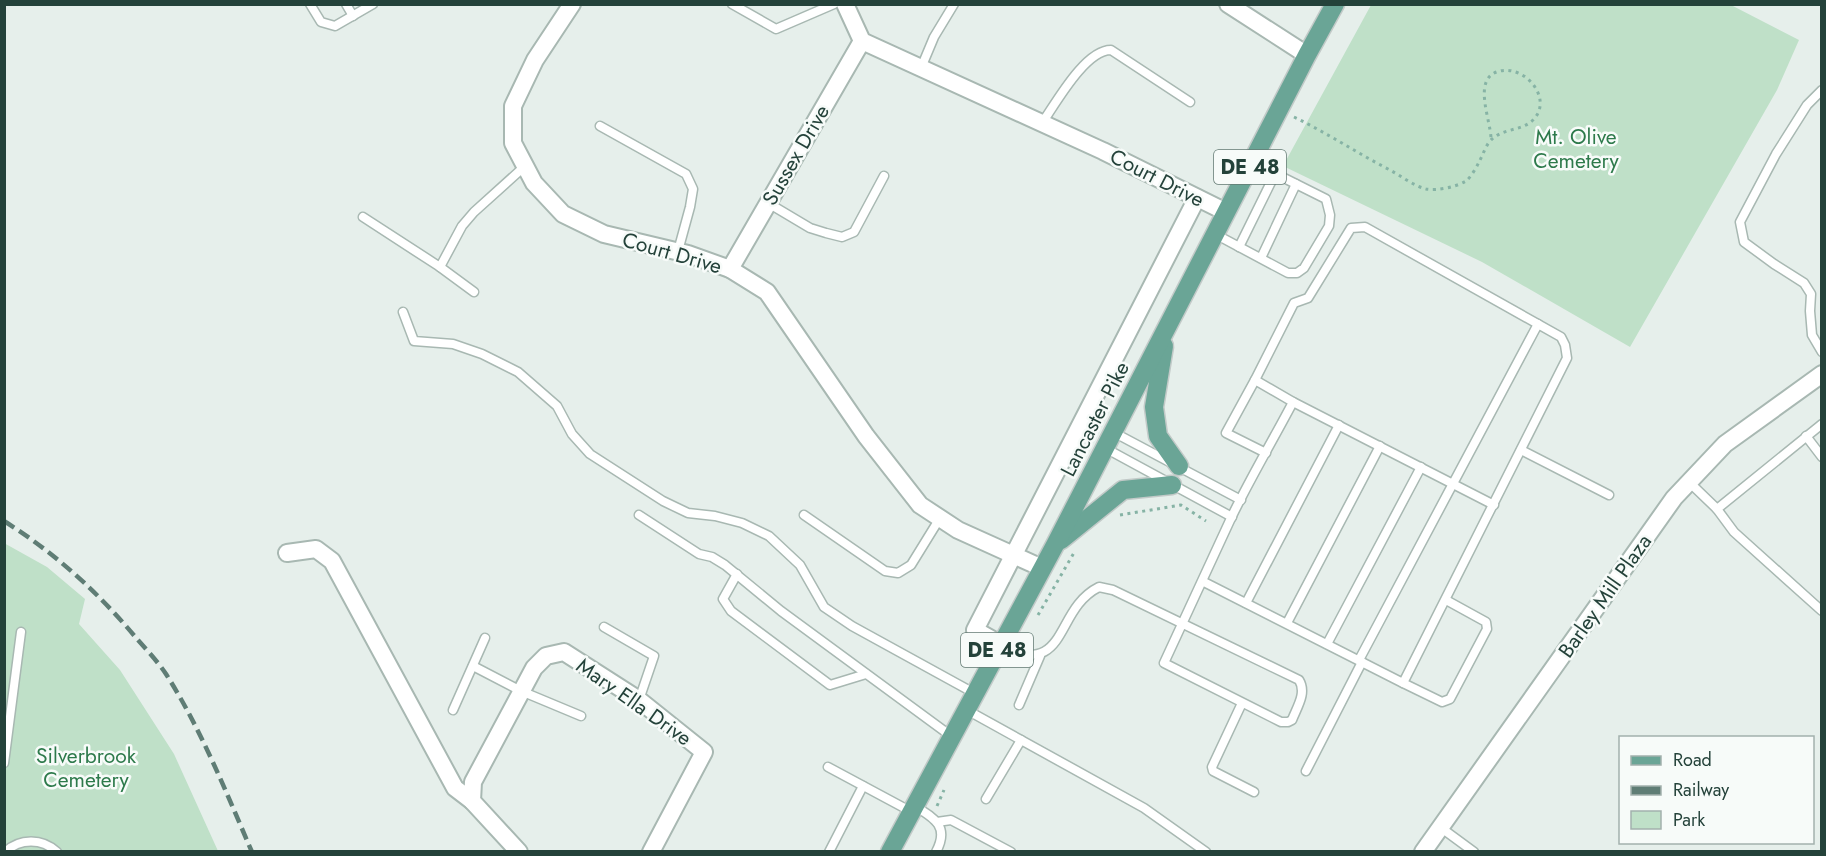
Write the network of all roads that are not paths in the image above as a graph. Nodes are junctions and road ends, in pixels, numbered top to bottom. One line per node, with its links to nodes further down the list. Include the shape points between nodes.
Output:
1 (310, 4): 11 (lane, via 321,22 335,27)
2 (346, 4): 11 (lane)
3 (373, 4): 11 (lane)
4 (572, 4): 20 (street, Court Drive, via 535,60 513,106 513,143)
5 (732, 4): 6 (lane, via 776,29)
6 (834, 4)
7 (845, 4): 12 (street)
8 (954, 4): 14 (lane)
9 (1228, 4): 13 (street)
10 (1335, 4): 13 (main road, Lancaster Pike / DE 48)
11 (353, 16)
12 (862, 41): 14 (street, Court Drive); 25 (street, Sussex Drive)
13 (1307, 55): 19 (main road, Lancaster Pike / DE 48)
14 (921, 68): 17 (street, Court Drive)
15 (1821, 90): 38 (lane, via 1776,154 1740,222 1744,242 1804,283 1811,294 1812,335)
16 (1190, 102): 17 (lane, via 1106,50 1079,72)
17 (1042, 123): 24 (street, Court Drive)
18 (600, 126): 30 (lane, via 686,174 693,189)
19 (1252, 162): 21 (lane); 26 (main road, Lancaster Pike / DE 48)
20 (525, 166): 30 (street, Court Drive, via 534,183 563,214 604,234); 32 (lane, via 462,226)
21 (1275, 174): 23 (lane); 29 (lane)
22 (884, 176): 25 (lane, via 854,232 842,237 810,228)
23 (1296, 184): 31 (lane); 31 (lane, via 1326,199 1329,226 1297,273 1288,273)
24 (1197, 198): 26 (street, Court Drive); 65 (street)
25 (768, 203): 33 (street, Sussex Drive)
26 (1227, 212): 28 (main road, Lancaster Pike / DE 48)
27 (363, 217): 32 (lane)
28 (1215, 234): 29 (lane); 37 (main road, Lancaster Pike / DE 48)
29 (1239, 247): 31 (lane)
30 (678, 251): 33 (street, Court Drive)
31 (1260, 258)
32 (440, 267): 34 (lane)
33 (730, 269): 62 (street, Court Drive, via 767,292 866,435 920,505)
34 (474, 291)
35 (403, 312): 85 (lane, via 414,340 453,344 518,372 557,406 572,434 590,454 688,513 742,523 769,536 800,565 824,607)
36 (1538, 324): 40 (lane, via 1365,227 1351,228 1308,298 1294,303); 47 (lane, via 1561,338 1567,358); 54 (lane)
37 (1166, 329): 45 (main road, Lancaster Pike / DE 48); 50 (main road, via 1154,407 1158,435)
38 (1821, 352)
39 (1821, 374): 52 (street, Barley Mill Plaza, via 1725,444)
40 (1255, 380): 41 (lane); 48 (lane, via 1226,433)
41 (1293, 402): 43 (lane); 48 (lane)
42 (1821, 424): 44 (lane)
43 (1339, 425): 46 (lane); 70 (lane)
44 (1806, 435): 49 (lane); 58 (lane)
45 (1109, 440): 50 (lane); 53 (lane); 63 (main road, Lancaster Pike / DE 48)
46 (1380, 446): 51 (lane); 72 (lane)
47 (1521, 450): 55 (lane); 57 (lane)
48 (1266, 453): 56 (lane)
49 (1821, 458)
50 (1179, 466): 56 (lane)
51 (1421, 467): 54 (lane); 77 (lane)
52 (1689, 482): 58 (lane); 103 (street, Barley Mill Plaza)
53 (1172, 484): 61 (lane); 63 (main road, via 1123,490)
54 (1453, 484): 57 (lane); 80 (lane)
55 (1609, 495)
56 (1241, 500): 61 (lane)
57 (1494, 505): 69 (lane)
58 (1717, 509): 71 (lane, via 1734,532)
59 (639, 515): 67 (lane)
60 (804, 515): 62 (lane, via 885,571 898,573 911,565)
61 (1232, 517): 68 (lane)
62 (940, 518): 65 (street, Court Drive)
63 (1055, 545): 66 (main road, Lancaster Pike / DE 48)
64 (287, 553): 100 (street, via 316,549 333,561 455,788)
65 (1012, 555): 66 (street, Court Drive); 78 (street, via 975,630)
66 (1041, 568): 78 (main road, Lancaster Pike / DE 48)
67 (737, 574): 82 (lane); 82 (lane, via 723,599 731,611 830,685)
68 (1202, 581): 70 (lane); 73 (lane)
69 (1446, 600): 83 (lane); 83 (lane, via 1486,622 1487,629 1450,699 1442,702)
70 (1246, 603): 72 (lane)
71 (1821, 611)
72 (1287, 623): 77 (lane)
73 (1182, 624): 79 (lane, via 1099,587 1090,591 1050,648); 87 (lane, via 1164,663); 87 (lane, via 1299,680 1303,687 1296,711 1288,722)
74 (604, 627): 86 (lane, via 654,656)
75 (21, 632): 94 (lane)
76 (485, 638): 81 (lane)
77 (1327, 644): 80 (lane)
78 (999, 646): 79 (lane, via 1016,655); 85 (main road, Lancaster Pike / DE 48)
79 (1040, 656): 88 (lane)
80 (1360, 661): 83 (lane); 96 (lane)
81 (473, 666): 84 (lane); 90 (lane)
82 (866, 675): 92 (lane)
83 (1403, 683)
84 (521, 691): 86 (street, Mary Ella Drive, via 546,656 564,652); 91 (lane); 100 (street, Mary Ella Drive, via 472,782)
85 (974, 693): 89 (main road, Lancaster Pike / DE 48)
86 (639, 700): 107 (street, Mary Ella Drive, via 704,752)
87 (1242, 703): 98 (lane, via 1212,766 1213,771)
88 (1019, 705)
89 (965, 709): 92 (main road, Lancaster Pike / DE 48); 93 (lane)
90 (453, 710)
91 (581, 716)
92 (951, 736): 101 (main road, Lancaster Pike / DE 48)
93 (1021, 740): 99 (lane); 112 (lane, via 1144,808)
94 (4, 763)
95 (828, 767): 97 (lane)
96 (1306, 771)
97 (863, 786): 101 (lane); 108 (lane)
98 (1254, 792)
99 (986, 799)
100 (472, 801): 106 (street)
101 (912, 808): 102 (lane); 109 (main road, Lancaster Pike / DE 48)
102 (937, 822): 110 (lane, via 942,840); 111 (lane, via 951,820)
103 (1440, 828): 113 (street, Barley Mill Plaza); 114 (lane)
104 (5, 852): 105 (lane, via 26,841 45,844)
105 (57, 852)
106 (519, 852)
107 (651, 852)
108 (829, 852)
109 (890, 852)
110 (936, 852)
111 (1011, 852)
112 (1206, 852)
113 (1423, 852)
114 (1474, 852)

